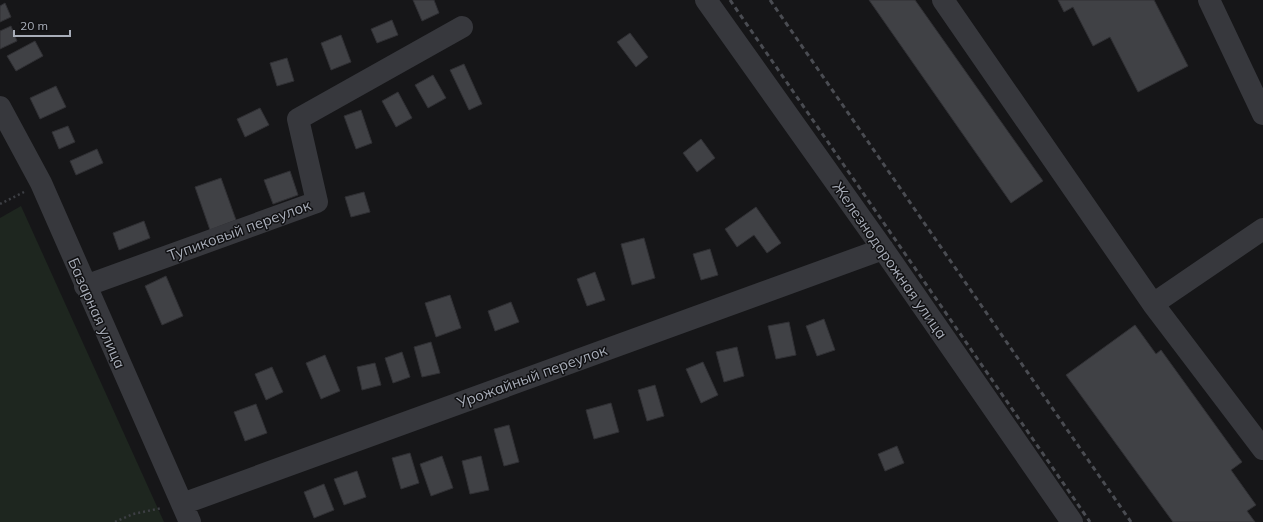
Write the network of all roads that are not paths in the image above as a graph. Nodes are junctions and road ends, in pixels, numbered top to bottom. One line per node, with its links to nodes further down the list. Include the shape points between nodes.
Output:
1 (706, 0): 8 (street, Железнодорожная улица)
2 (943, 0): 10 (street)
3 (1209, 0): 6 (street)
4 (462, 27): 9 (street, Тупиковый переулок, via 298,119 317,202)
5 (0, 107): 9 (street, Базарная улица, via 41,183)
6 (1263, 114)
7 (1263, 229): 10 (street)
8 (883, 248): 12 (street, Урожайный переулок); 13 (street, Железнодорожная улица)
9 (85, 286): 12 (street, Базарная улица)
10 (1153, 304): 11 (street)
11 (1263, 449)
12 (186, 513)
13 (1072, 522)

